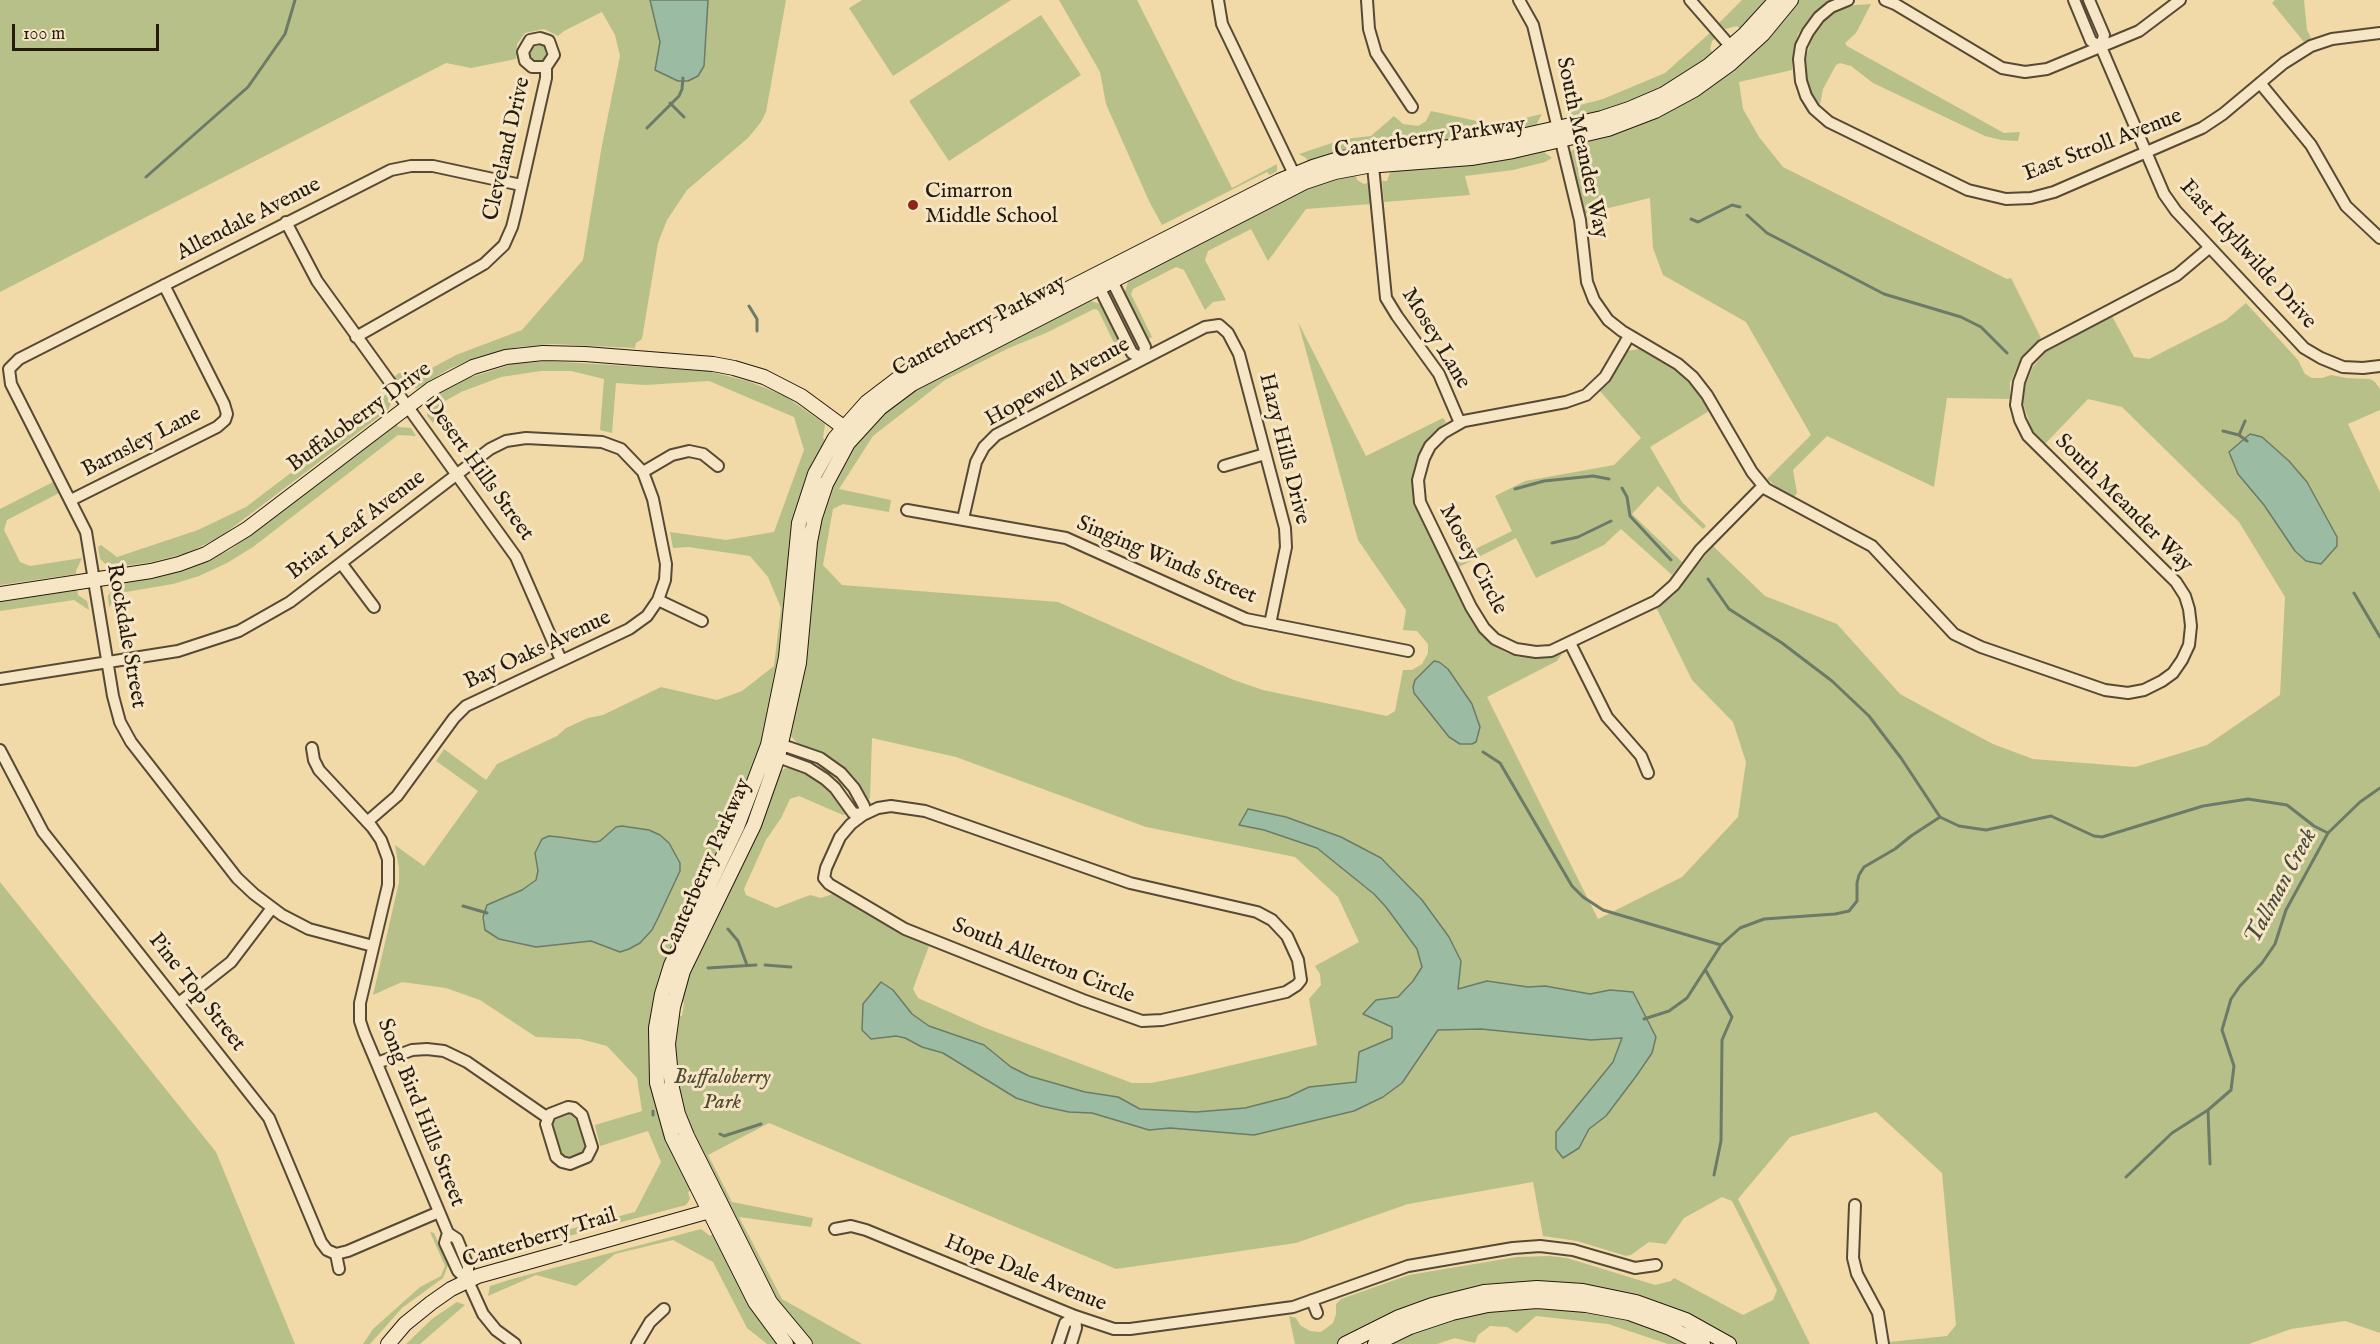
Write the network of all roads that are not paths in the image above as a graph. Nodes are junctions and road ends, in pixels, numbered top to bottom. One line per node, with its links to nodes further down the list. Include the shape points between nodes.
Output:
1 (1218, 0): 21 (street, via 1224,28)
2 (1367, 0): 17 (street, via 1376,52)
3 (1519, 0): 18 (street, South Meander Way, via 1533,25)
4 (1690, 0): 13 (street)
5 (1776, 0): 13 (street, Canterberry Parkway)
6 (1791, 0): 18 (street, Canterberry Parkway, via 1746,51 1695,90 1638,118)
7 (1848, 0): 19 (street, East Stroll Avenue, via 1831,7 1815,21 1799,60 1806,96 1826,120 1968,190 2006,199 2054,192)
8 (1885, 0): 14 (street, via 1995,64 2017,72 2047,69)
9 (2073, 0): 14 (street, East Idyllwilde Drive, via 2091,41)
10 (2089, 0): 14 (street, East Idyllwilde Drive, via 2104,35)
11 (2180, 0): 14 (street, via 2146,27)
12 (2380, 33): 16 (street, East Stroll Avenue, via 2311,46)
13 (1731, 47): 18 (street, Canterberry Parkway, via 1701,72 1656,97)
14 (2101, 47): 19 (street, East Idyllwilde Drive)
15 (546, 67): 22 (street, Cleveland Drive)
16 (2260, 83): 19 (street, East Stroll Avenue, via 2209,125); 24 (street, via 2312,145 2346,206)
17 (1412, 107)
18 (1559, 134): 20 (street, Canterberry Parkway, via 1482,156); 21 (street, Canterberry Parkway, via 1342,158); 29 (street, South Meander Way, via 1580,220 1589,289 1608,320)
19 (2146, 152): 25 (street, East Idyllwilde Drive, via 2170,203)
20 (1373, 166): 26 (street, Canterberry Parkway, via 1305,182); 35 (street, Mosey Lane, via 1386,298 1439,374)
21 (1294, 174): 26 (street, Canterberry Parkway)
22 (521, 185): 23 (street, Allendale Avenue, via 440,167 405,167 378,175); 30 (street, Cleveland Drive, via 512,226 497,254)
23 (286, 222): 27 (street, Allendale Avenue); 30 (street, Desert Hills Street, via 317,281)
24 (2380, 238)
25 (2210, 248): 32 (street, East Idyllwilde Drive, via 2309,352 2343,367); 42 (street, South Meander Way, via 2177,276 2042,346 2023,368 2017,391 2018,413 2028,436 2176,582 2185,596 2191,626 2189,645 2176,668 2162,681 2136,692 2105,690 1964,640 1947,628 1872,546)
26 (1102, 278): 31 (street, via 1145,347); 36 (street, Canterberry Parkway, via 912,384)
27 (164, 285): 33 (street, Allendale Avenue); 43 (street, Barnsley Lane, via 230,418)
28 (1220, 321): 31 (street, Hopewell Avenue); 37 (street, Hazy Hills Drive, via 1239,354)
29 (1629, 336): 35 (street, Mosey Circle, via 1602,382 1581,397); 42 (street, South Meander Way, via 1693,377)
30 (356, 337): 34 (street, Desert Hills Street)
31 (1143, 359): 45 (street, Hopewell Avenue, via 996,435 976,462)
32 (2380, 366)
33 (6, 368): 43 (street, Rockdale Street)
34 (407, 406): 36 (street, Buffaloberry Drive, via 445,380 490,361 534,353 585,354 713,364 749,372 801,396); 41 (street, Desert Hills Street); 47 (street, Buffaloberry Drive, via 217,548 172,567)
35 (1460, 423): 53 (street, Mosey Circle, via 1430,446 1422,464 1418,486 1424,512 1479,622 1489,634 1516,649 1536,652)
36 (849, 431): 59 (street, Canterberry Parkway, via 815,517 799,663)
37 (1265, 454): 39 (street); 52 (street, Hazy Hills Drive, via 1286,544)
38 (718, 466): 40 (street, via 703,454 689,451 672,455)
39 (1224, 466)
40 (643, 472): 41 (street, Briar Leaf Avenue, via 626,453 607,443 521,438 495,446); 49 (street, via 665,557 666,575)
41 (457, 474): 46 (street, Briar Leaf Avenue); 55 (street, Desert Hills Street, via 520,563)
42 (1762, 486): 53 (street, Mosey Circle, via 1700,550 1664,595)
43 (71, 500): 47 (street, Rockdale Street, via 86,532)
44 (907, 510): 45 (street, Singing Winds Street)
45 (963, 519): 52 (street, Singing Winds Street, via 1066,538 1238,615)
46 (341, 563): 50 (street); 56 (street, Briar Leaf Avenue, via 290,602 239,631 188,649)
47 (94, 579): 48 (street, Buffaloberry Drive); 56 (street, Rockdale Street)
48 (0, 594)
49 (658, 600): 51 (street); 55 (street, Bay Oaks Avenue, via 635,626)
50 (374, 607)
51 (702, 621)
52 (1270, 624): 54 (street, Singing Winds Street)
53 (1570, 643): 61 (street, via 1607,717 1641,756)
54 (1408, 651)
55 (561, 660): 63 (street, Bay Oaks Avenue, via 461,710 397,796)
56 (108, 663): 57 (street, Briar Leaf Avenue); 64 (street, Rockdale Street, via 118,715 135,749 237,878)
57 (0, 679)
58 (312, 748): 63 (street, Song Bird Hills Street, via 319,770)
59 (775, 749): 62 (street, via 817,773 835,788 853,813); 70 (street, Canterberry Parkway, via 754,825 683,971 671,1018 669,1072 676,1106)
60 (0, 750): 66 (street, Pine Top Street, via 43,832)
61 (1648, 773)
62 (863, 815): 62 (street, South Allerton Circle, via 847,828 838,843 825,873 829,884 900,926 1130,1018 1149,1022 1171,1019 1286,992 1301,980 1298,960 1287,936 1272,920 1257,912 1130,883 925,811 891,806)
63 (367, 822): 65 (street, Song Bird Hills Street, via 384,847 389,869)
64 (272, 908): 65 (street, Rockdale Street, via 317,932); 66 (street, via 231,962)
65 (373, 946): 67 (street, Song Bird Hills Street, via 360,1015)
66 (179, 1003): 73 (street, Pine Top Street, via 269,1118 321,1242)
67 (377, 1063): 68 (street, via 412,1050 450,1053); 71 (street, Song Bird Hills Street)
68 (548, 1118): 68 (street, via 546,1124 558,1159 570,1164 587,1157 592,1147 579,1110 568,1107)
69 (1855, 1206): 92 (street, via 1853,1258 1878,1313)
70 (715, 1210): 76 (street, Canterberry Trail); 84 (street, Canterberry Parkway, via 755,1302); 85 (street, Canterberry Parkway, via 770,1302)
71 (439, 1212): 73 (street); 76 (street, Song Bird Hills Street, via 448,1233 445,1244 458,1271)
72 (835, 1229): 80 (street, Hope Dale Avenue, via 851,1226 866,1230)
73 (336, 1254): 75 (street)
74 (1656, 1264): 77 (street, Hope Dale Avenue, via 1630,1268 1573,1250 1528,1246 1404,1268)
75 (339, 1269)
76 (468, 1281): 81 (street, Song Bird Hills Street, via 487,1320); 82 (street, Canterberry Trail, via 421,1310)
77 (1312, 1300): 79 (street); 80 (street, Hope Dale Avenue, via 1293,1306 1124,1329)
78 (664, 1309): 83 (street, via 650,1322)
79 (1317, 1313)
80 (1075, 1316): 86 (street, via 1065,1323); 87 (street)
81 (512, 1343)
82 (388, 1344)
83 (637, 1344)
84 (786, 1344)
85 (805, 1344)
86 (1058, 1344)
87 (1071, 1344)
88 (1345, 1344): 91 (street, via 1432,1305 1484,1292 1537,1288 1593,1292 1636,1302 1686,1320)
89 (1375, 1344): 90 (street, via 1410,1327 1459,1311 1537,1301 1629,1313)
90 (1703, 1344)
91 (1729, 1344)
92 (1883, 1344)

